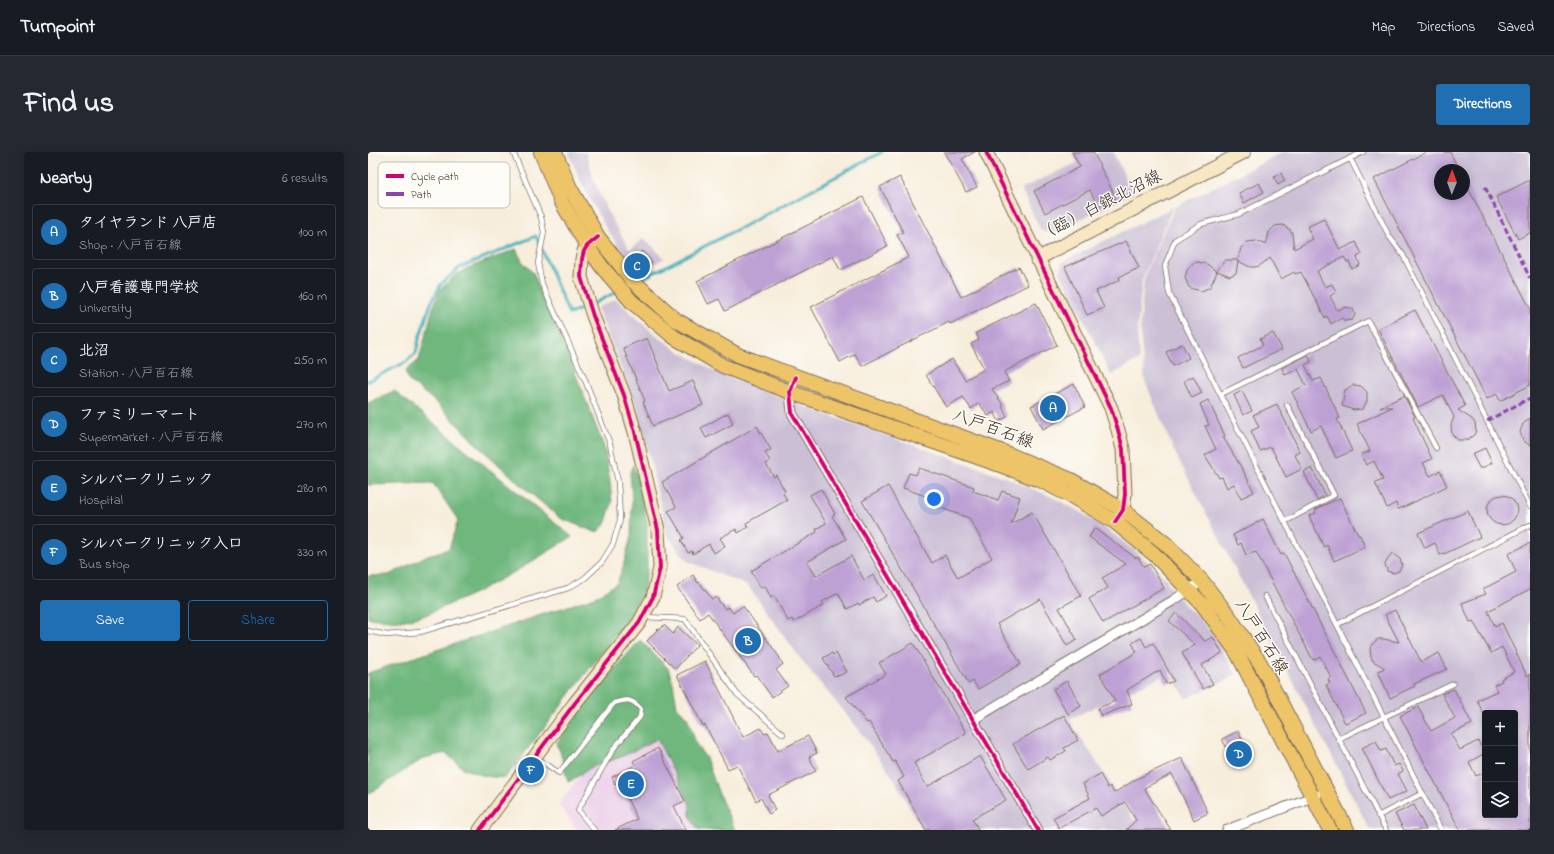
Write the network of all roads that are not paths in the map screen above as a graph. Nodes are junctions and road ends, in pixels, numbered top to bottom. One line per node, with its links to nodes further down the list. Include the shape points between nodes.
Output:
1 (513, 152): 25 (lane, via 541,217 544,232 538,263 542,284 586,380 610,444 618,482 620,520 613,544 602,562 591,573 568,588 420,632 387,635)
2 (541, 152): 8 (main road, 八戸百石線, via 561,201)
3 (555, 152): 8 (main road, 八戸百石線)
4 (986, 152): 9 (street)
5 (1244, 152): 9 (street, （臨）白銀北沼線)
6 (1363, 152): 7 (lane)
7 (1350, 158): 12 (lane, via 1239,214 1201,224 1175,240 1165,266 1169,293); 15 (lane, via 1389,236 1403,255)
8 (593, 242): 10 (main road, 八戸百石線, via 676,320 738,355); 11 (main road, 八戸百石線, via 602,267 632,302 674,337 723,366); 23 (street, via 582,259 581,277 631,417 658,530 660,568 653,597)
9 (1037, 259): 16 (street, via 1105,397 1118,430 1123,449)
10 (796, 377): 11 (street); 16 (main road, 八戸百石線, via 1041,466 1072,480)
11 (790, 392): 18 (main road, 八戸百石線, via 1042,481); 28 (street, via 792,413 802,432)
12 (1221, 394): 14 (lane, via 1368,321); 17 (lane)
13 (1287, 405): 17 (lane, via 1334,494)
14 (1436, 448)
15 (1530, 506)
16 (1123, 510): 18 (street); 20 (main road, 八戸百石線, via 1166,544)
17 (1286, 521): 24 (lane)
18 (1115, 522): 21 (main road, 八戸百石線, via 1154,554)
19 (1530, 525): 24 (lane)
20 (1202, 581): 21 (street); 32 (main road, 八戸百石線, via 1260,663)
21 (1190, 590): 28 (street); 34 (main road, 八戸百石線, via 1236,651)
22 (1265, 596): 30 (lane)
23 (642, 617): 29 (lane, via 685,619 737,694); 31 (street)
24 (1338, 624): 27 (lane)
25 (368, 631)
26 (1453, 684): 27 (lane)
27 (1385, 717): 30 (lane); 33 (lane)
28 (974, 719): 38 (street)
29 (783, 734)
30 (1338, 739): 35 (lane)
31 (535, 756): 36 (street); 37 (lane, via 559,773 614,703 626,700 634,702 640,709 640,717 614,748 578,810)
32 (1327, 791): 34 (street); 41 (main road, 八戸百石線)
33 (1423, 793): 35 (lane); 43 (lane)
34 (1313, 797): 39 (street); 40 (main road, 八戸百石線)
35 (1378, 816): 42 (lane)
36 (480, 830)
37 (594, 830)
38 (1038, 830)
39 (1227, 830)
40 (1330, 830)
41 (1347, 830)
42 (1386, 830)
43 (1441, 830)

